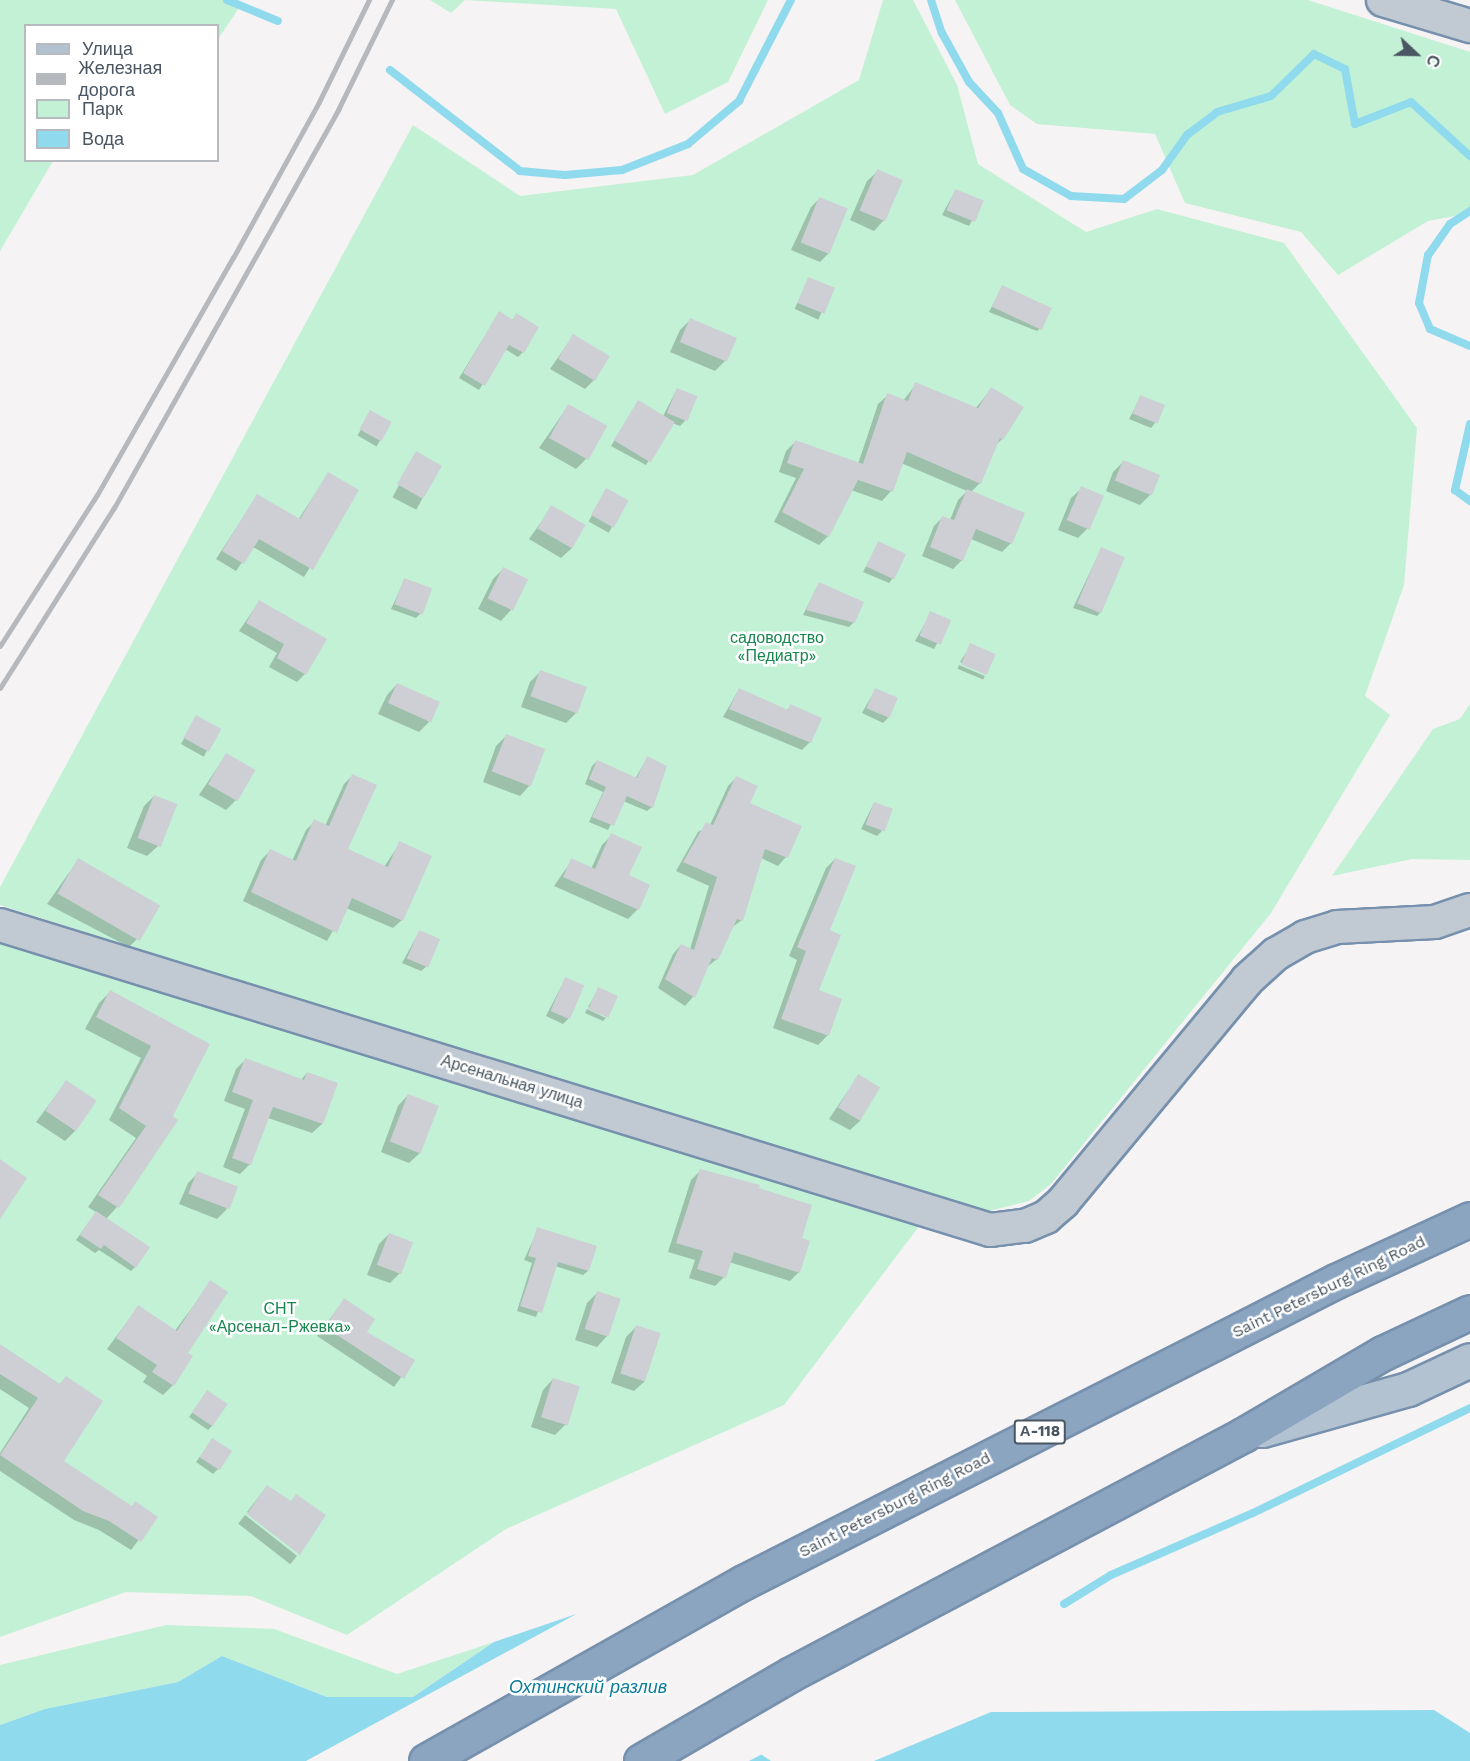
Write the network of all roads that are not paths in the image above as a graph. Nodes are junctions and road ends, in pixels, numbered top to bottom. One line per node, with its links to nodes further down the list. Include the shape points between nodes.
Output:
1 (1383, 0): 2 (street)
2 (1470, 26)
3 (1470, 910): 4 (street, Арсенальная улица, via 1435,922 1337,927 1305,937 1276,954 1247,980 1063,1202 1046,1217 1025,1226 990,1230)
4 (0, 925)
5 (1470, 1219): 9 (highway, Saint Petersburg Ring Road / А-118, via 1336,1281 744,1582)
6 (1470, 1312): 8 (highway, via 1383,1353)
7 (1470, 1360): 8 (main road, via 1408,1389)
8 (1243, 1435): 10 (highway, via 791,1674)
9 (426, 1761)
10 (641, 1761)

